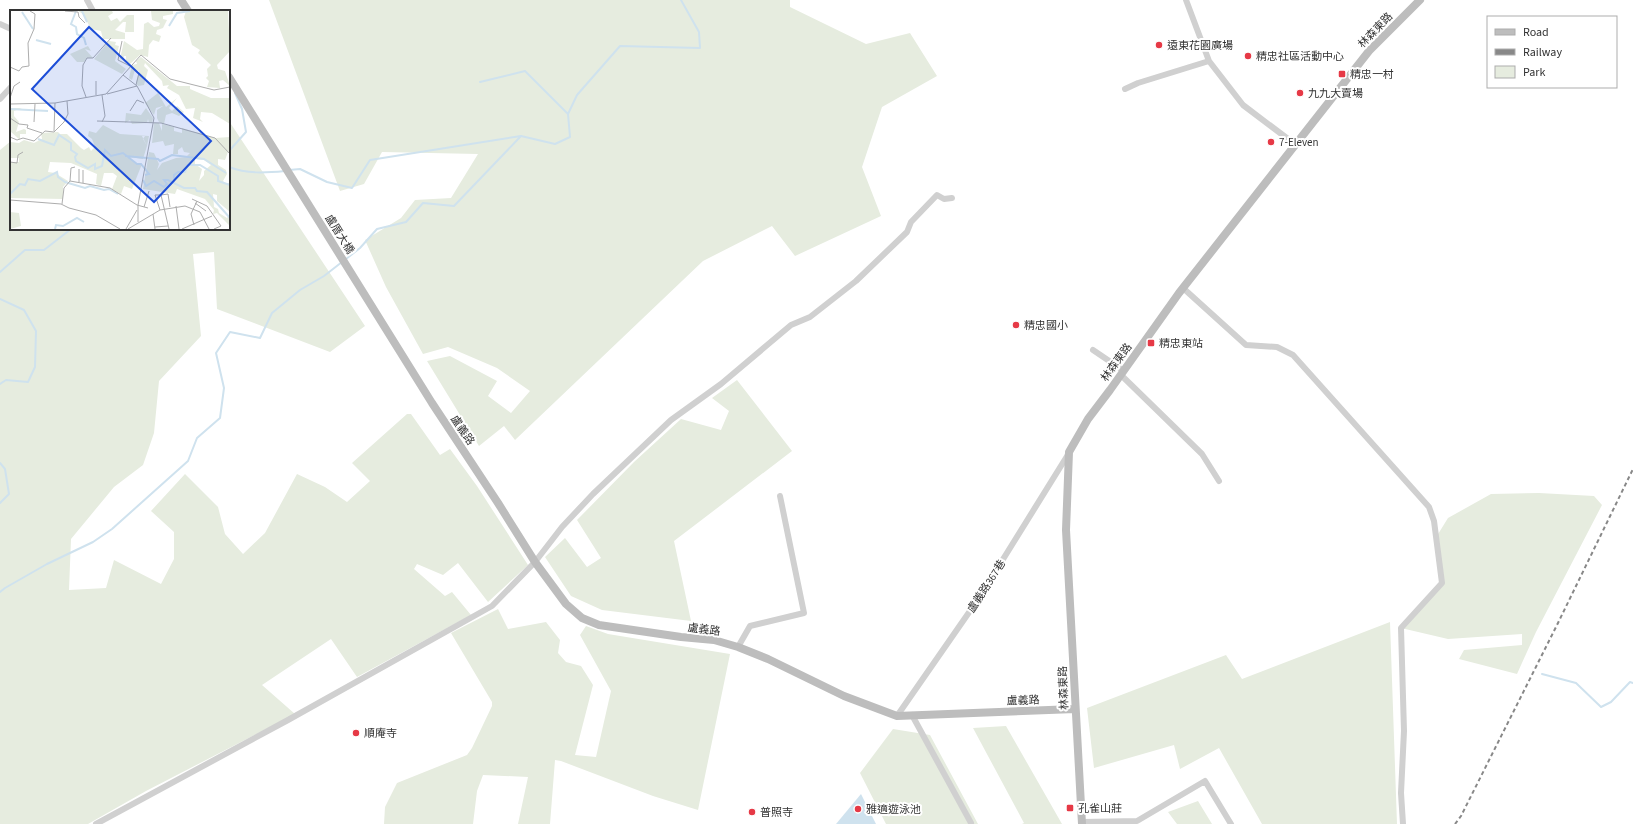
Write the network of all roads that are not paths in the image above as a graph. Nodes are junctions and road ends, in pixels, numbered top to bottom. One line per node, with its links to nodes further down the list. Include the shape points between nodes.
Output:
1 (87, 0): 4 (street)
2 (1186, 0): 7 (street)
3 (1420, 0): 12 (street, 林森東路, via 1370,51)
4 (92, 10)
5 (0, 24): 6 (street)
6 (10, 29)
7 (1209, 61): 9 (street); 12 (street, via 1243,105)
8 (230, 79): 17 (street, 盧厝大橋)
9 (1125, 88)
10 (10, 89): 11 (street)
11 (0, 99)
12 (1296, 145): 14 (street, 林森東路)
13 (952, 198): 21 (street, via 944,199 937,195 911,222 907,232 856,281 810,317 792,324 721,384 671,420 593,494)
14 (1183, 288): 16 (street, 林森東路); 30 (street, via 1246,345 1277,347 1293,355 1429,507 1434,521 1442,583 1401,628)
15 (1093, 350): 16 (street)
16 (1122, 373): 18 (street, 林森東路, via 1088,419); 19 (street, via 1202,454)
17 (432, 403): 21 (street, 盧義路)
18 (1069, 452): 23 (street, 林森東路, via 1066,530); 24 (street, 盧義路367巷, via 979,598)
19 (1219, 481)
20 (780, 496): 22 (street, via 804,613 750,626)
21 (535, 562): 22 (street, 盧義路, via 566,604 582,618 599,625 714,640); 28 (street, via 492,606 476,617)
22 (738, 647): 24 (street, 盧義路, via 844,696)
23 (1075, 709): 25 (street, 盧義路); 27 (street, 林森東路)
24 (897, 716): 25 (street, 盧義路)
25 (912, 716): 26 (street)
26 (971, 823)
27 (1082, 823): 29 (street, via 1137,821 1205,781)
28 (96, 824)
29 (1231, 824)
30 (1403, 824)

